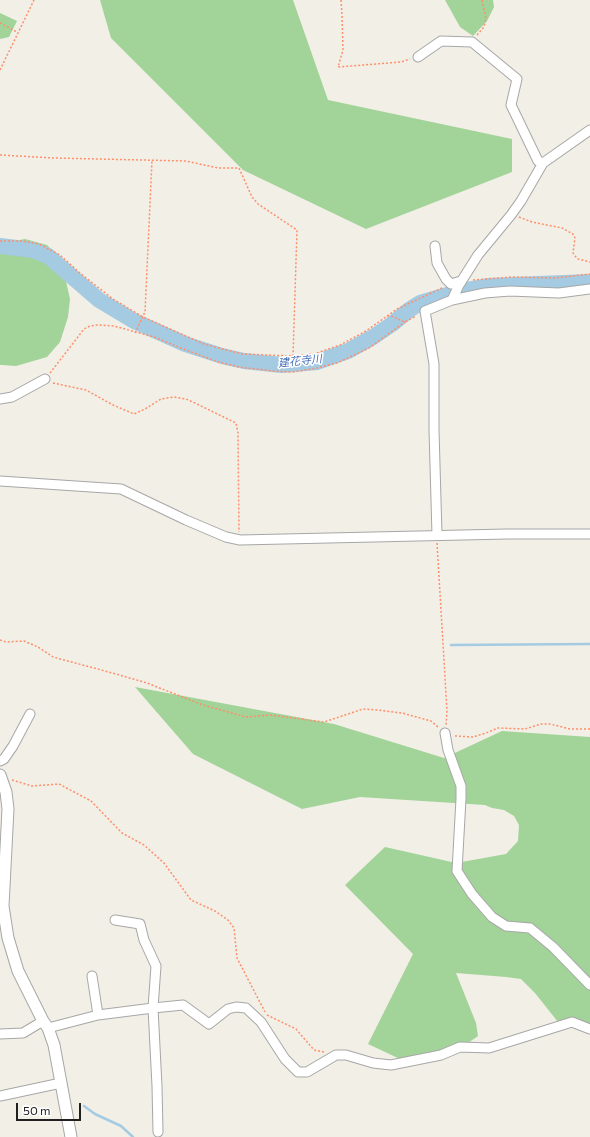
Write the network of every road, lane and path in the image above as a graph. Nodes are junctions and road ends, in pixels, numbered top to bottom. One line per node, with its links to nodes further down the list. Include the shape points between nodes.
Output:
1 (34, 0): 5 (path)
2 (341, 0): 7 (path, via 343,50 338,67 401,62)
3 (482, 0): 6 (path, via 486,18 484,27)
4 (0, 23): 5 (path)
5 (17, 32): 8 (path)
6 (472, 42): 7 (street, via 441,41); 12 (street, via 516,79 511,105 538,161)
7 (418, 57)
8 (0, 70)
9 (590, 130): 12 (street)
10 (0, 155): 11 (path)
11 (152, 160): 23 (path); 26 (path, via 186,161 218,168 239,168 252,197 258,204 296,230)
12 (543, 162): 13 (street)
13 (512, 213): 16 (path, via 532,222 562,228 573,234 575,256); 18 (street)
14 (0, 240): 23 (path, via 39,244 60,255 113,299)
15 (435, 246): 18 (street, via 437,264 446,279)
16 (590, 262)
17 (590, 274): 18 (path, via 555,278 512,277)
18 (457, 283): 20 (street); 22 (path, via 396,309)
19 (590, 290): 20 (street, via 559,293 510,291)
20 (453, 298): 21 (street)
21 (425, 311): 24 (path); 31 (street, via 434,364)
22 (387, 316): 24 (path); 26 (path, via 340,345 314,354)
23 (143, 318): 25 (path); 26 (path, via 204,344 242,354)
24 (405, 322): 25 (path, via 368,348 338,363 293,372 239,367 218,362)
25 (136, 331): 27 (path, via 98,325 84,329)
26 (293, 356)
27 (46, 379): 28 (street, via 12,397); 32 (path, via 86,390 134,414 161,399 174,397 186,399 236,423)
28 (0, 399)
29 (0, 481): 32 (street, via 121,489 186,520 226,537)
30 (590, 534): 31 (street)
31 (437, 535): 32 (street); 36 (path, via 447,711)
32 (240, 540)
33 (0, 640): 36 (path, via 24,641 53,657 148,683 203,705 246,717 270,715 324,722 363,709 378,710 431,721)
34 (30, 714): 37 (street, via 13,746)
35 (590, 728): 36 (path, via 570,729 541,724 525,729 498,728 473,737)
36 (445, 733): 41 (street, via 460,786 457,871 492,917 506,926 530,928 553,947)
37 (0, 761)
38 (0, 775): 44 (street, via 8,809 3,906 8,938 18,971); 47 (path, via 32,786 59,784 91,801 122,833 144,844 164,863 191,900 215,911 234,928 237,958 266,1015 296,1029 314,1050)
39 (115, 920): 42 (street, via 140,924 156,966)
40 (92, 976): 43 (street)
41 (590, 985)
42 (153, 1008): 43 (street); 47 (street, via 183,1005 209,1024 228,1009 246,1008 261,1022 284,1059 298,1072 307,1072); 50 (street)
43 (98, 1016): 44 (street)
44 (45, 1025): 46 (street, via 23,1033); 48 (street, via 54,1045)
45 (590, 1029): 47 (street, via 572,1022 489,1048 460,1047 441,1055 391,1065)
46 (0, 1034)
47 (336, 1055)
48 (61, 1083): 49 (street); 51 (street)
49 (0, 1096)
50 (158, 1132)
51 (71, 1137)

